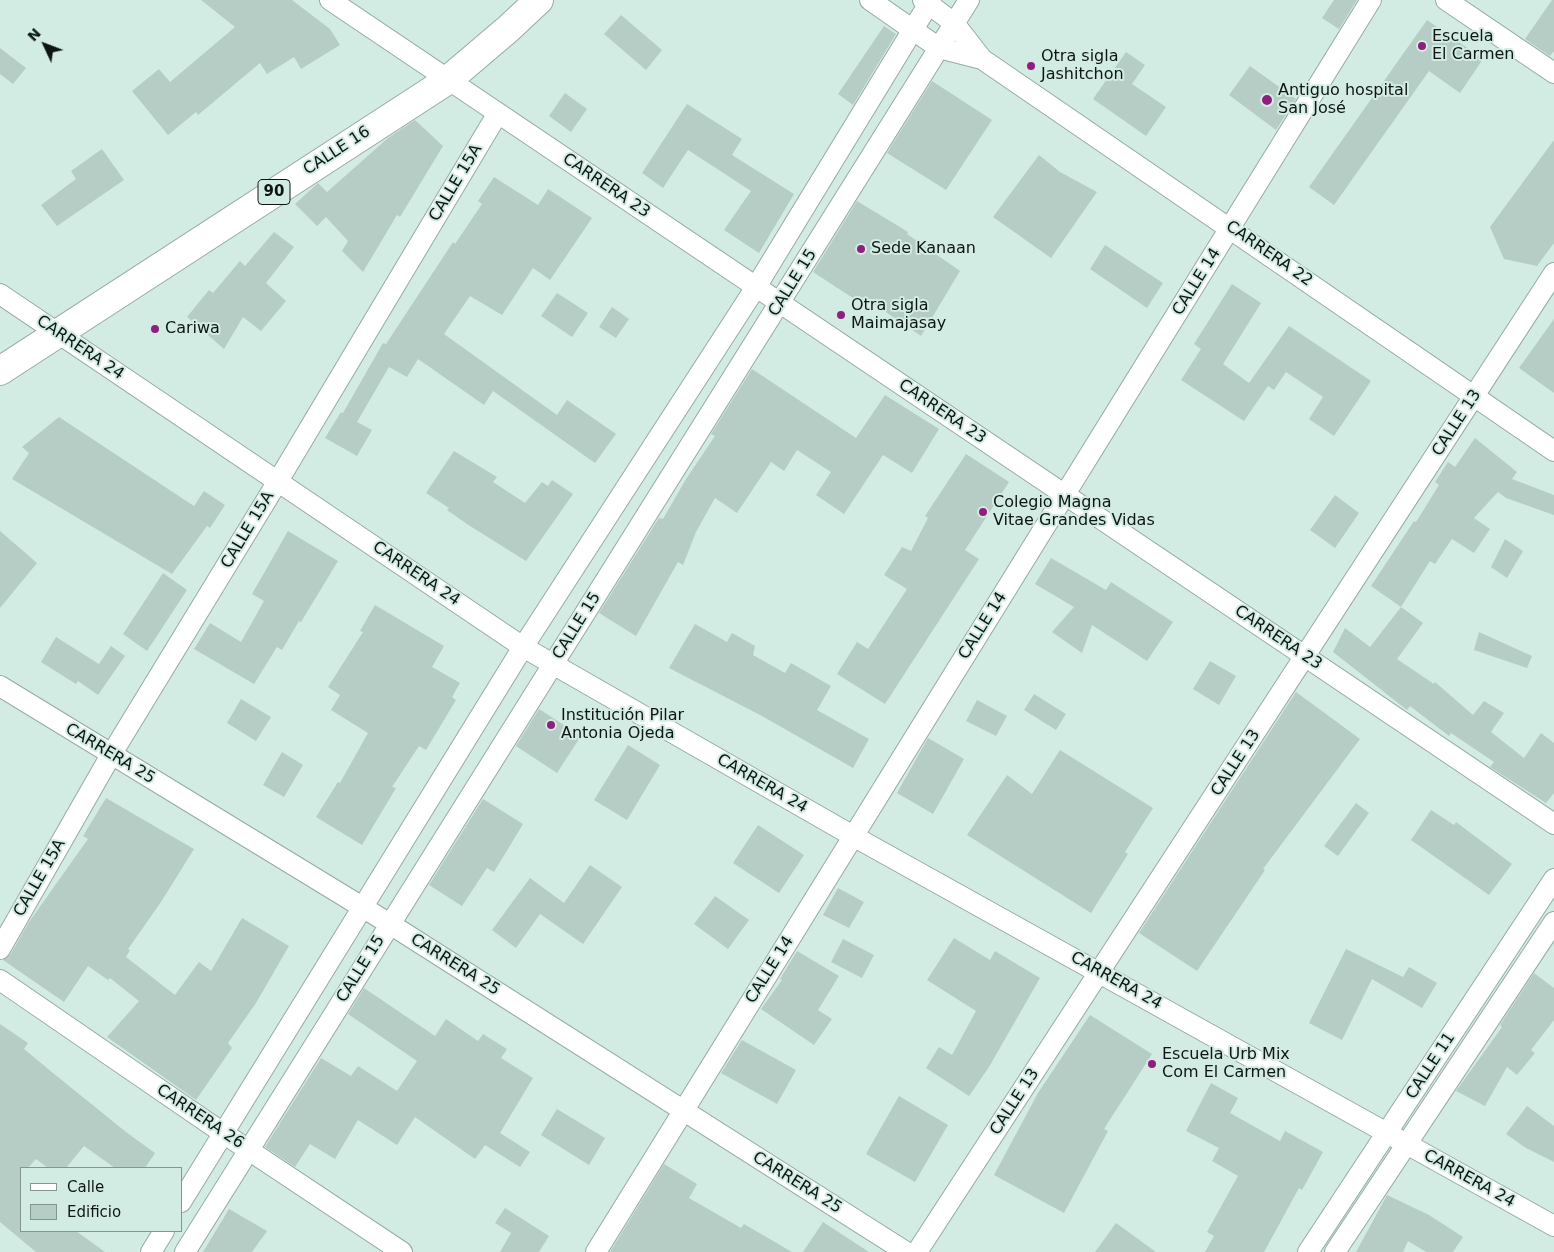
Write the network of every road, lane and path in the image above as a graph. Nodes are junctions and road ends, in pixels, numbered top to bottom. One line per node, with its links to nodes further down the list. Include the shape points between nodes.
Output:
1 (330, 0): 13 (street, CARRERA 23)
2 (539, 0): 13 (highway, CALLE 16 / 90)
3 (870, 0): 9 (street, CARRERA 22)
4 (969, 0): 8 (street, CALLE 15)
5 (1371, 0): 15 (street, CALLE 14)
6 (1446, 0): 12 (street)
7 (928, 1): 8 (street, CARRERA 22); 9 (street, CALLE 15)
8 (954, 23): 10 (street, CALLE 15); 11 (street, CARRERA 22)
9 (913, 30): 10 (street, CARRERA 22); 17 (street, CALLE 15)
10 (939, 48): 11 (street, CARRERA 22); 19 (street, CALLE 15)
11 (982, 59): 15 (street, CARRERA 22)
12 (1554, 72)
13 (448, 80): 14 (street, CARRERA 23); 20 (highway, CALLE 16 / 90)
14 (498, 113): 17 (street, CARRERA 23); 24 (street, CALLE 15A)
15 (1230, 227): 22 (street, CARRERA 22); 25 (street, CALLE 14)
16 (1554, 273): 22 (street, CALLE 13)
17 (756, 287): 19 (street, CARRERA 23); 26 (street, CALLE 15)
18 (0, 294): 20 (street, CARRERA 24)
19 (781, 304): 25 (street, CARRERA 23); 28 (street, CALLE 15)
20 (57, 332): 21 (highway, CALLE 16 / 90); 24 (street, CARRERA 24)
21 (0, 372)
22 (1474, 396): 23 (street, CARRERA 22); 27 (street, CALLE 13)
23 (1554, 451)
24 (278, 481): 26 (street, CARRERA 24); 30 (street, CALLE 15A)
25 (1065, 494): 27 (street, CARRERA 23); 32 (street, CALLE 14)
26 (523, 647): 28 (street, CARRERA 24); 34 (street, CALLE 15)
27 (1305, 656): 31 (street, CARRERA 23); 38 (street, CALLE 13)
28 (553, 664): 32 (street, CARRERA 24); 36 (street, CALLE 15)
29 (0, 686): 30 (street, CARRERA 25)
30 (111, 755): 34 (street, CARRERA 25); 37 (street, CALLE 15A)
31 (1554, 824)
32 (853, 836): 38 (street, CARRERA 24); 40 (street, CALLE 14)
33 (1554, 879): 41 (street, CALLE 11)
34 (364, 908): 36 (street, CARRERA 25); 42 (street, CALLE 15)
35 (1554, 922): 43 (street, CALLE 11)
36 (390, 924): 40 (street, CARRERA 25); 44 (street, CALLE 15)
37 (0, 949)
38 (1100, 972): 41 (street, CARRERA 24); 53 (street, CALLE 13)
39 (0, 980): 42 (street, CARRERA 26)
40 (683, 1110): 51 (street, CALLE 14); 52 (street, CARRERA 25)
41 (1387, 1132): 43 (street, CARRERA 24); 54 (street, CALLE 11)
42 (223, 1133): 44 (street, CARRERA 26); 45 (street, CALLE 15)
43 (1406, 1143): 46 (street, CARRERA 24); 55 (street, CALLE 11)
44 (247, 1150): 49 (street, CALLE 15); 50 (street, CARRERA 26)
45 (182, 1200)
46 (1554, 1226)
47 (163, 1232): 48 (street)
48 (150, 1252)
49 (185, 1252)
50 (402, 1252)
51 (596, 1252)
52 (906, 1252)
53 (917, 1252)
54 (1308, 1252)
55 (1335, 1252)

